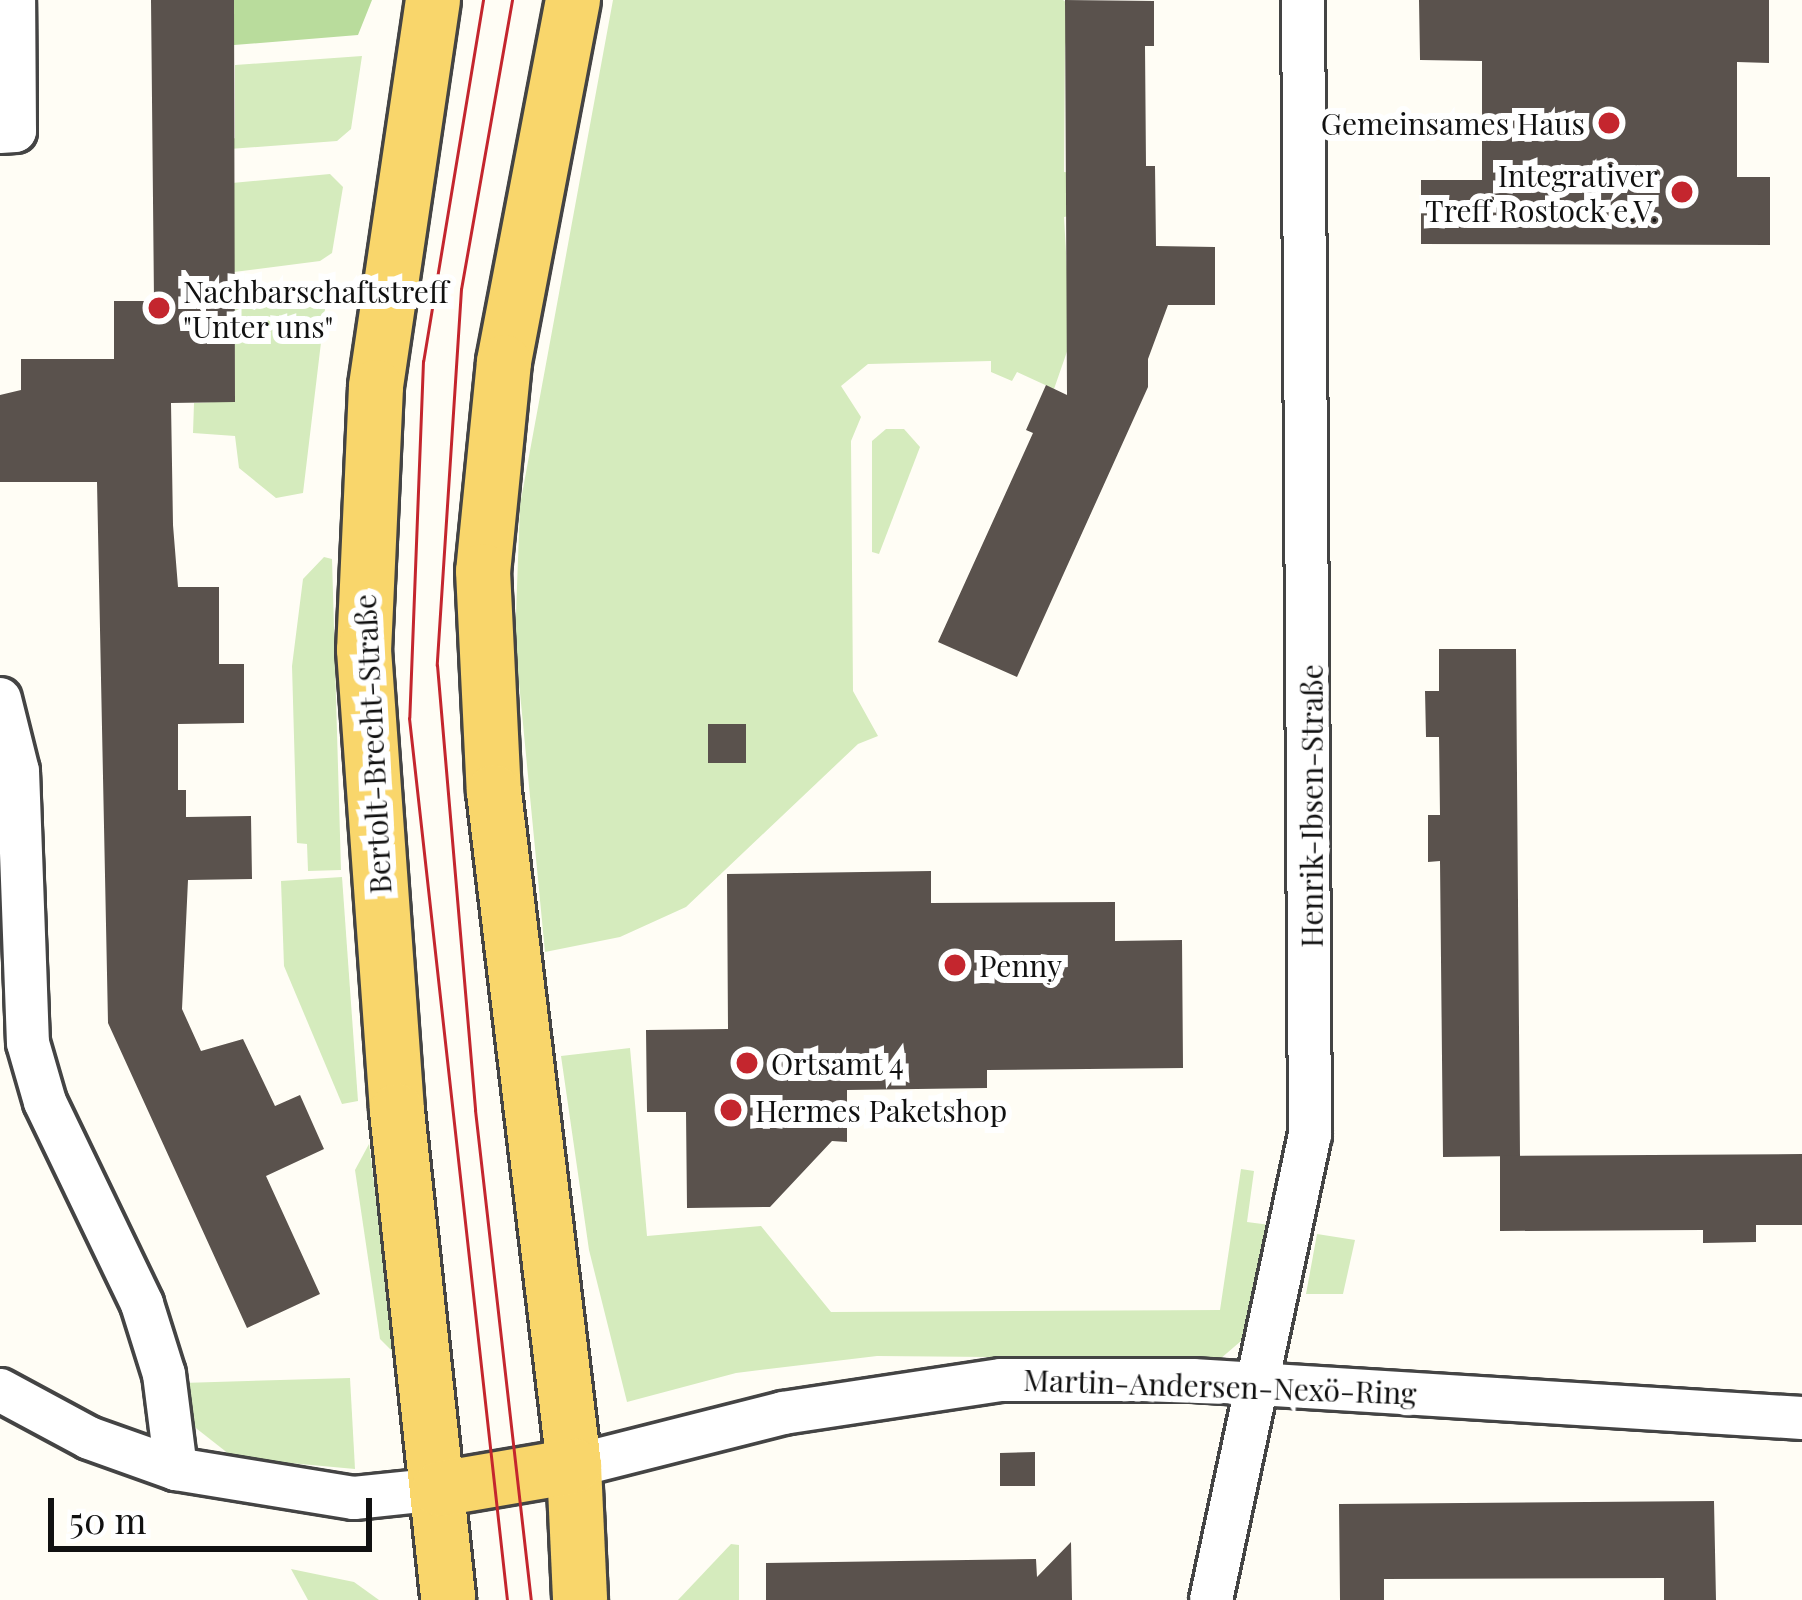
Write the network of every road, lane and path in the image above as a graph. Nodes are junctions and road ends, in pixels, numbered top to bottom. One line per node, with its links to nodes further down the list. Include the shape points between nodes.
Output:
1 (14, 0): 5 (street, via 15,131)
2 (433, 0): 12 (main road, Bertolt-Brecht-Straße, via 376,387 364,650 397,1111)
3 (573, 0): 10 (main road, via 504,362 483,571 494,792)
4 (1303, 0): 7 (street, Henrik-Ibsen-Straße, via 1310,1135)
5 (0, 132)
6 (0, 699): 11 (street, via 18,771 28,1043 45,1102 142,1304 164,1374)
7 (1260, 1384): 9 (street, Martin-Andersen-Nexö-Ring); 10 (street, Martin-Andersen-Nexö-Ring, via 1089,1378 906,1389); 15 (street, Henrik-Ibsen-Straße, via 1226,1504)
8 (0, 1390): 11 (street, via 89,1438)
9 (1802, 1418)
10 (574, 1466): 12 (main road); 14 (main road)
11 (176, 1469): 12 (street, via 354,1498)
12 (439, 1490): 13 (main road, Bertolt-Brecht-Straße)
13 (448, 1600)
14 (580, 1600)
15 (1211, 1600)

